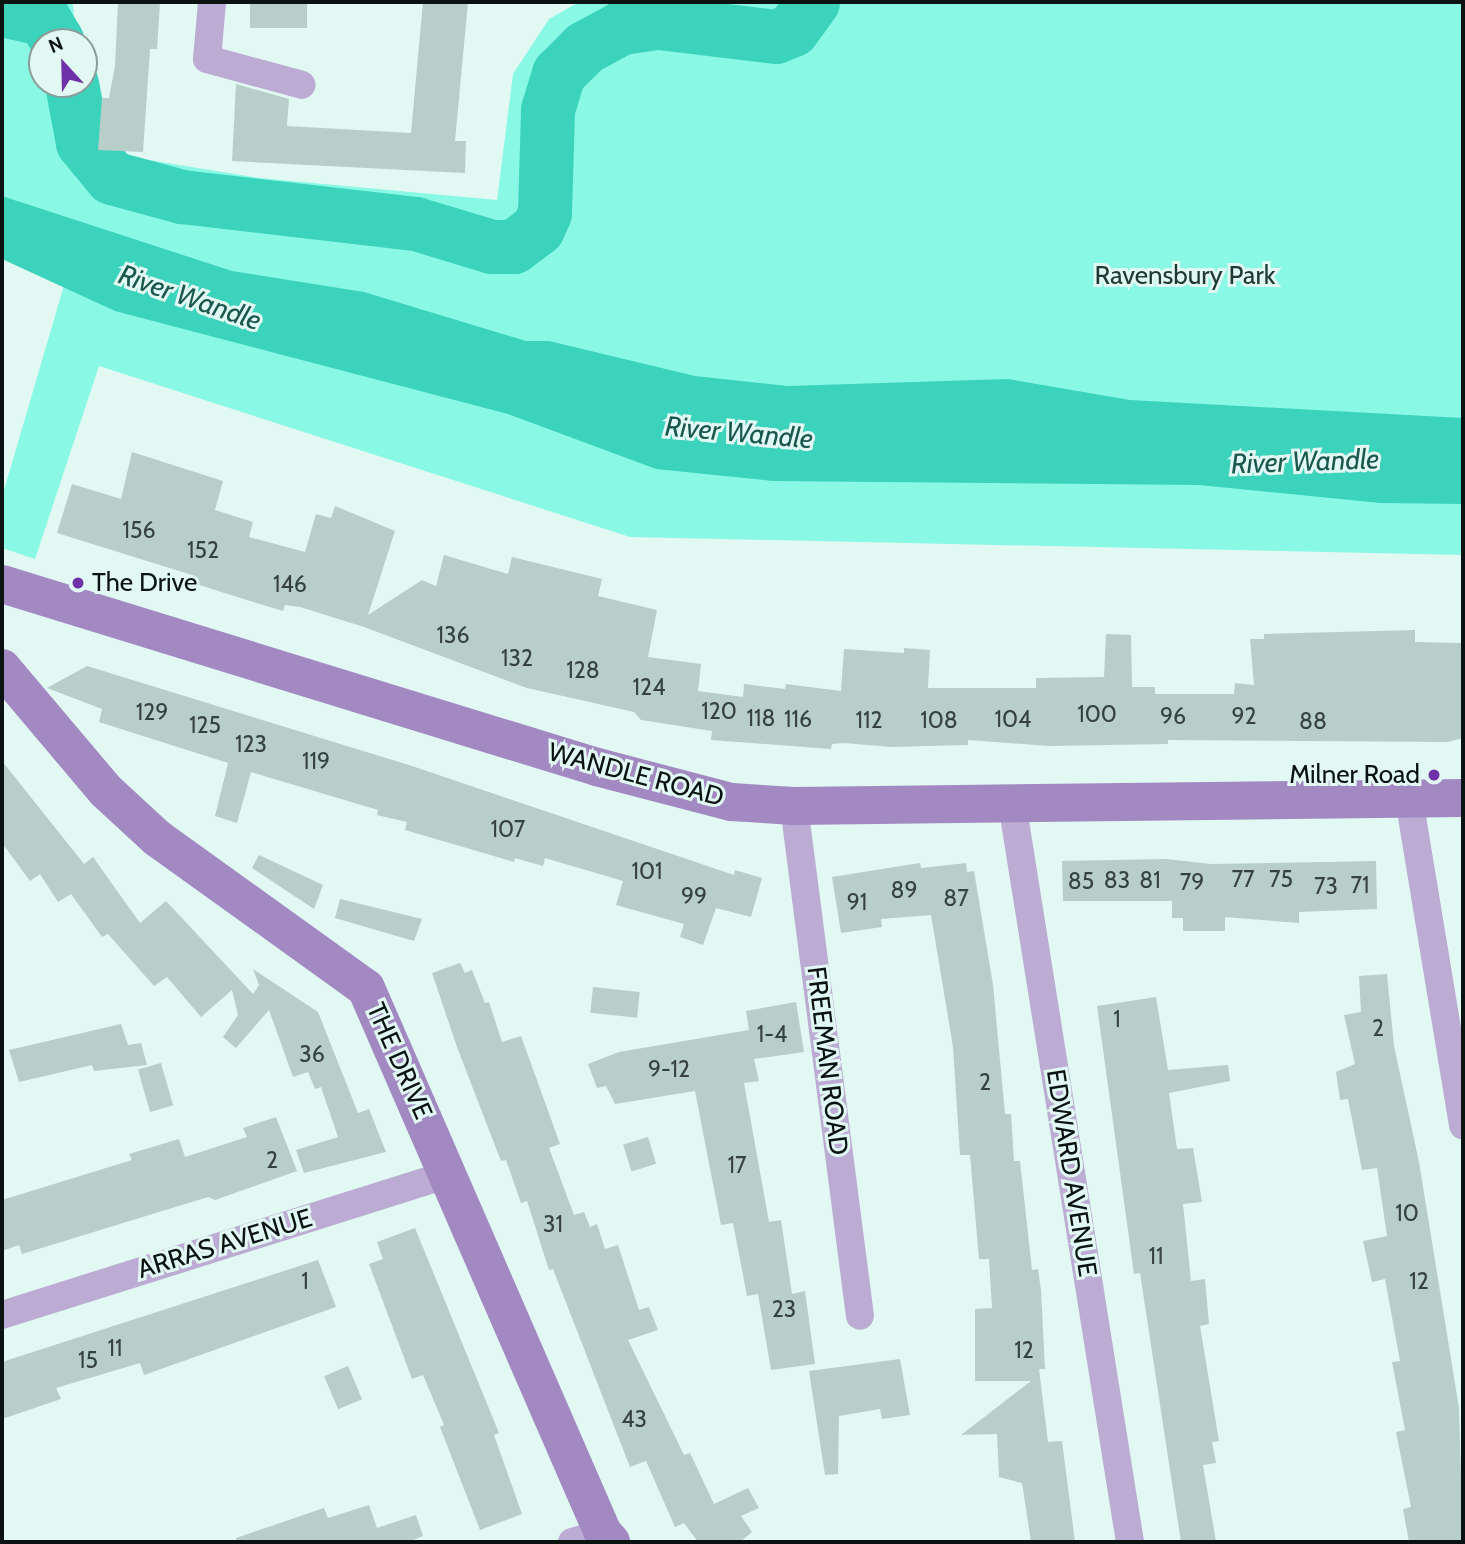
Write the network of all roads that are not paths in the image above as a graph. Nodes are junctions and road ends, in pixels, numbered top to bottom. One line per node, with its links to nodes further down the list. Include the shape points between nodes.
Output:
1 (212, 2): 2 (street, via 207,59)
2 (302, 85)
3 (2, 584): 8 (street, WANDLE ROAD, via 684,792)
4 (2, 668): 10 (street, THE DRIVE, via 106,791 156,838 366,988)
5 (1463, 798): 6 (street, WANDLE ROAD)
6 (1409, 799): 7 (street, WANDLE ROAD); 9 (street)
7 (1012, 803): 8 (street, WANDLE ROAD); 14 (street, EDWARD AVENUE)
8 (794, 806): 12 (street, FREEMAN ROAD)
9 (1463, 1126)
10 (448, 1174): 11 (street, ARRAS AVENUE); 13 (street, THE DRIVE)
11 (2, 1315)
12 (860, 1316)
13 (595, 1539)
14 (1130, 1542)

